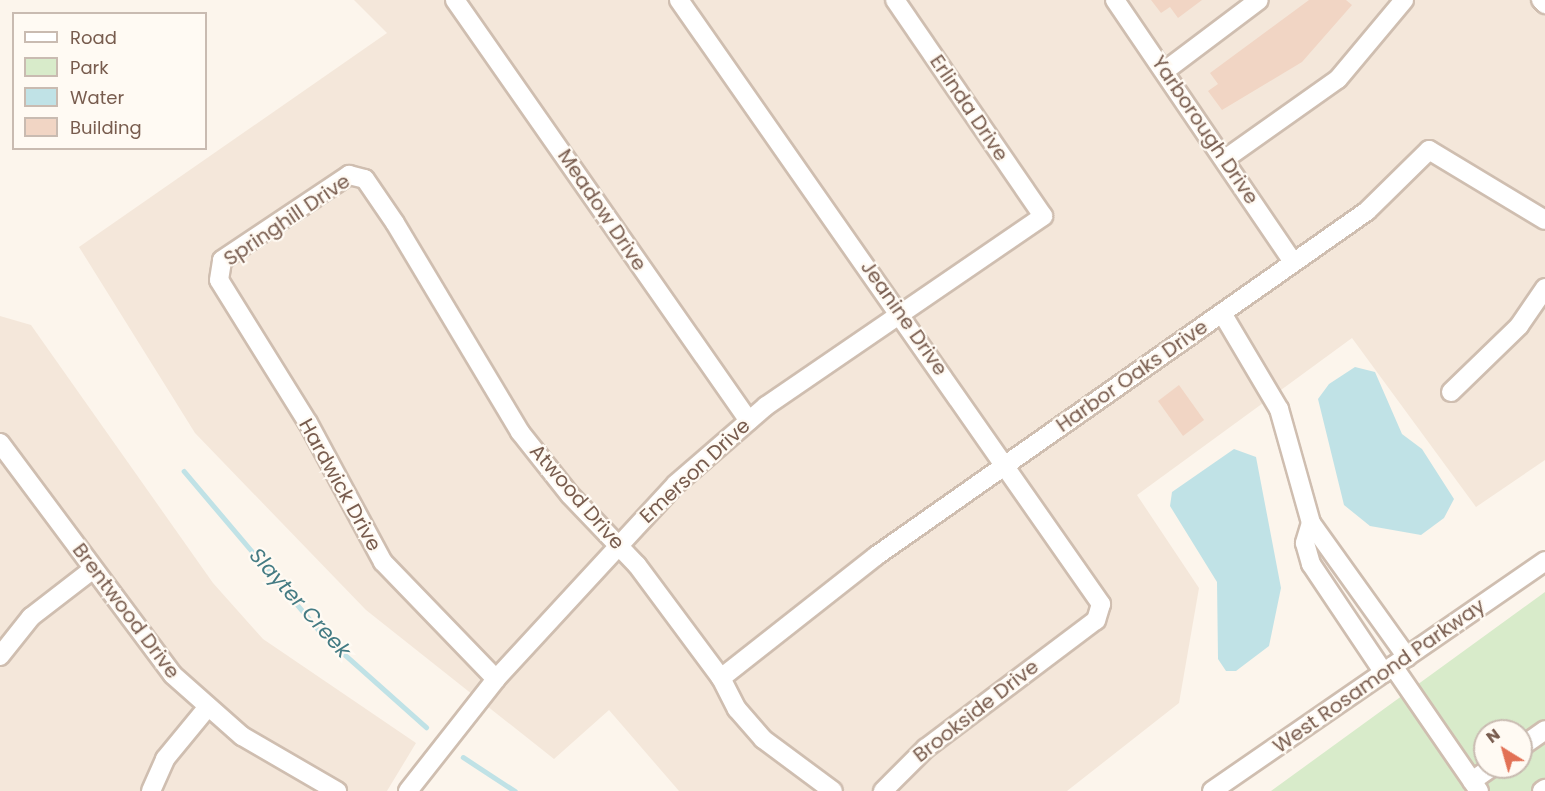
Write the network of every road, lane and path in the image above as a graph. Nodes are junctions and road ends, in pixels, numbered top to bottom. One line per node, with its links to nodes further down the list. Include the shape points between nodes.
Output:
1 (455, 0): 20 (street, Meadow Drive)
2 (679, 0): 18 (street, Jeanine Drive)
3 (1115, 0): 9 (street, Yarborough Drive)
4 (1259, 0): 9 (street)
5 (1404, 0): 10 (street, via 1338,79)
6 (1541, 0): 8 (street)
7 (900, 2): 12 (street, Erlinda Drive)
8 (1545, 4)
9 (1166, 70): 10 (street, Yarborough Drive)
10 (1225, 159): 14 (street, Yarborough Drive)
11 (356, 174): 15 (street, Springhill Drive, via 278,222); 24 (street, Atwood Drive, via 435,283 520,432)
12 (1043, 216): 18 (street, Emerson Drive)
13 (1545, 220): 14 (street, Harbor Oaks Drive, via 1429,150 1367,212)
14 (1293, 262): 17 (street, Harbor Oaks Drive)
15 (218, 268): 31 (street, Hardwick Drive, via 224,290 308,423 383,562 430,617)
16 (1545, 288): 19 (street, via 1512,334)
17 (1222, 313): 22 (street, Harbor Oaks Drive); 23 (street, via 1279,409)
18 (901, 314): 20 (street, Emerson Drive); 22 (street, Jeanine Drive)
19 (1451, 392)
20 (749, 421): 24 (street, Emerson Drive, via 676,484)
21 (0, 443): 26 (street, Brentwood Drive)
22 (1007, 463): 27 (street, Jeanine Drive, via 1101,604 1096,620); 30 (street, Harbor Oaks Drive, via 876,556)
23 (1311, 523): 29 (street); 29 (street, via 1305,543 1311,564)
24 (618, 545): 30 (street, Atwood Drive); 31 (street, Emerson Drive)
25 (1545, 561): 29 (street, West Rosamond Parkway)
26 (93, 569): 28 (street, via 31,618); 32 (street, Brentwood Drive, via 141,638)
27 (1075, 636): 38 (street, Brookside Drive, via 926,747)
28 (0, 656)
29 (1395, 665): 33 (street); 39 (street, West Rosamond Parkway)
30 (721, 678): 37 (street, Atwood Drive, via 737,709 763,739)
31 (496, 679): 36 (street, Emerson Drive)
32 (207, 708): 34 (street, via 170,751); 35 (street, Brentwood Drive, via 261,749)
33 (1476, 786)
34 (151, 791)
35 (337, 791)
36 (408, 791)
37 (834, 791)
38 (883, 791)
39 (1212, 791)

